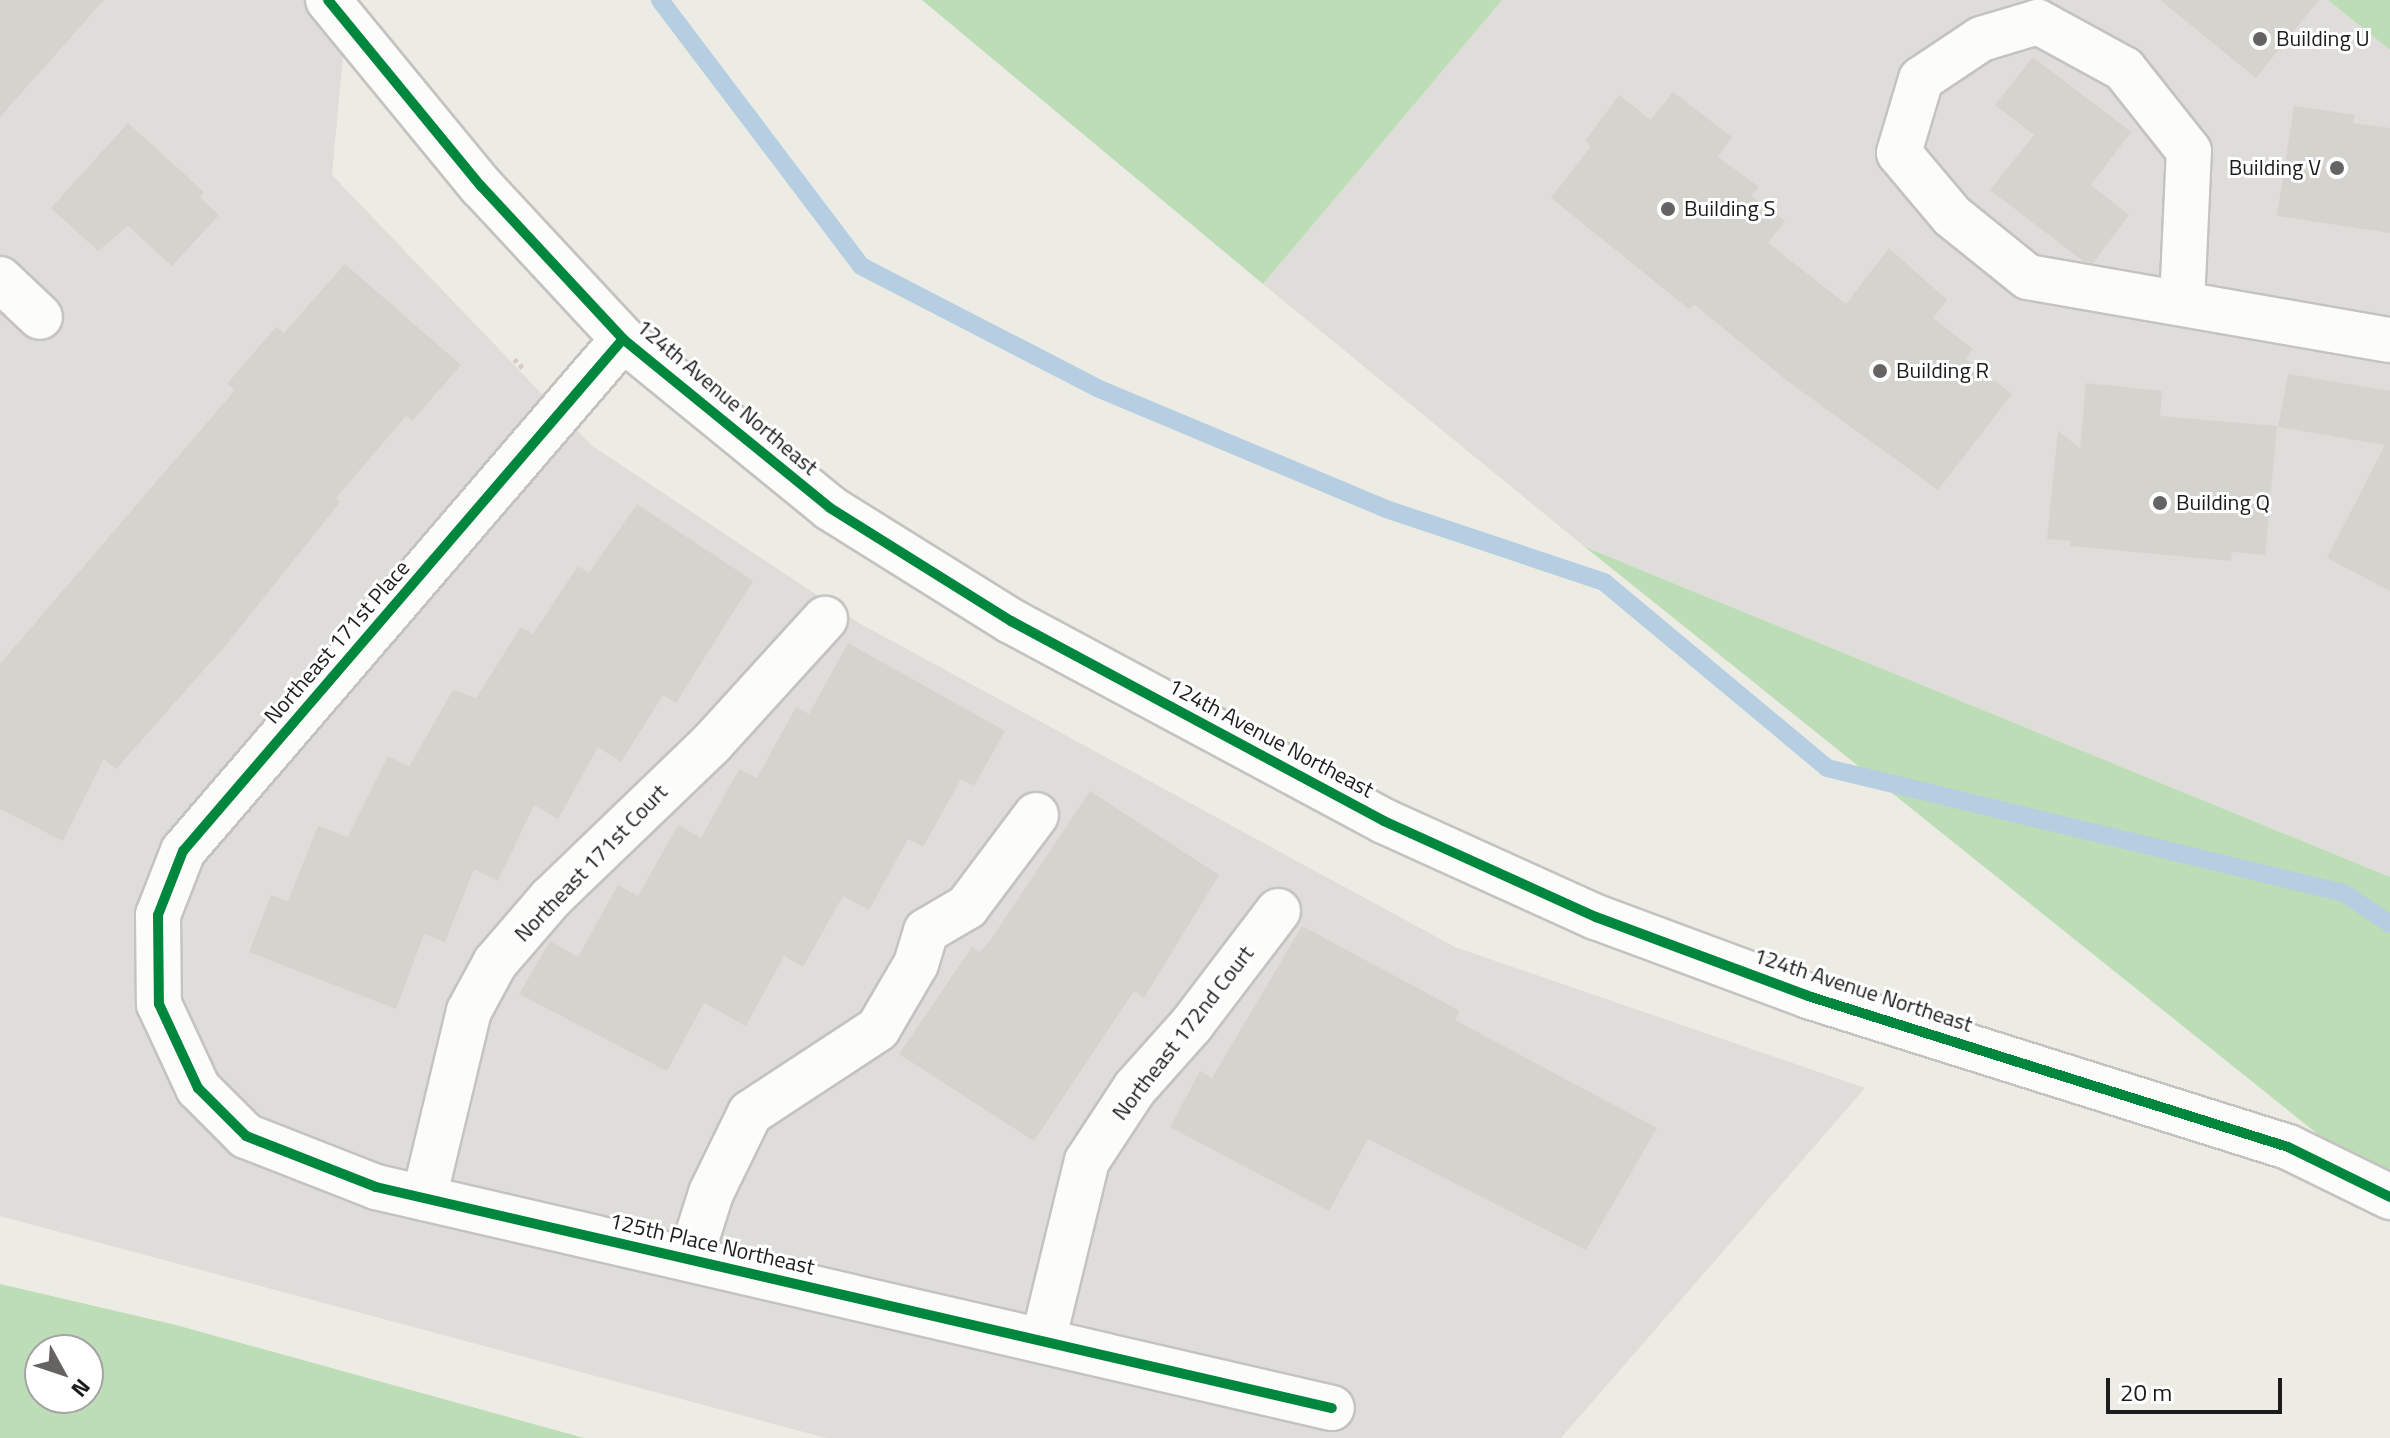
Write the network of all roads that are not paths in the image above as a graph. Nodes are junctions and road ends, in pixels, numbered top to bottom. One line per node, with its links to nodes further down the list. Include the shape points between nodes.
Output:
1 (328, 0): 5 (street, 124th Avenue Northeast, via 481,186)
2 (0, 279): 4 (street)
3 (2182, 303): 3 (street, via 2189,151 2124,69 2038,22 1981,39 1921,79 1899,153 1952,216 2028,277); 6 (street)
4 (40, 317)
5 (623, 339): 10 (street, Northeast 171st Place, via 183,851 158,915); 11 (street, 124th Avenue Northeast, via 830,508 1011,621 1384,821 1596,917 1737,970 2288,1147)
6 (2390, 340)
7 (825, 619): 12 (street, Northeast 171st Court, via 712,743 551,898 495,963 469,1011)
8 (1036, 815): 13 (street, via 967,907 926,931 916,964 878,1029 750,1113 711,1193)
9 (1278, 911): 14 (street, Northeast 172nd Court, via 1192,1024 1135,1088 1087,1161)
10 (159, 1004): 12 (street, 125th Place Northeast, via 198,1088 246,1136 298,1161)
11 (2390, 1197)
12 (424, 1198): 13 (street, 125th Place Northeast)
13 (690, 1259): 14 (street, 125th Place Northeast)
14 (1043, 1341): 15 (street, 125th Place Northeast)
15 (1332, 1408)

